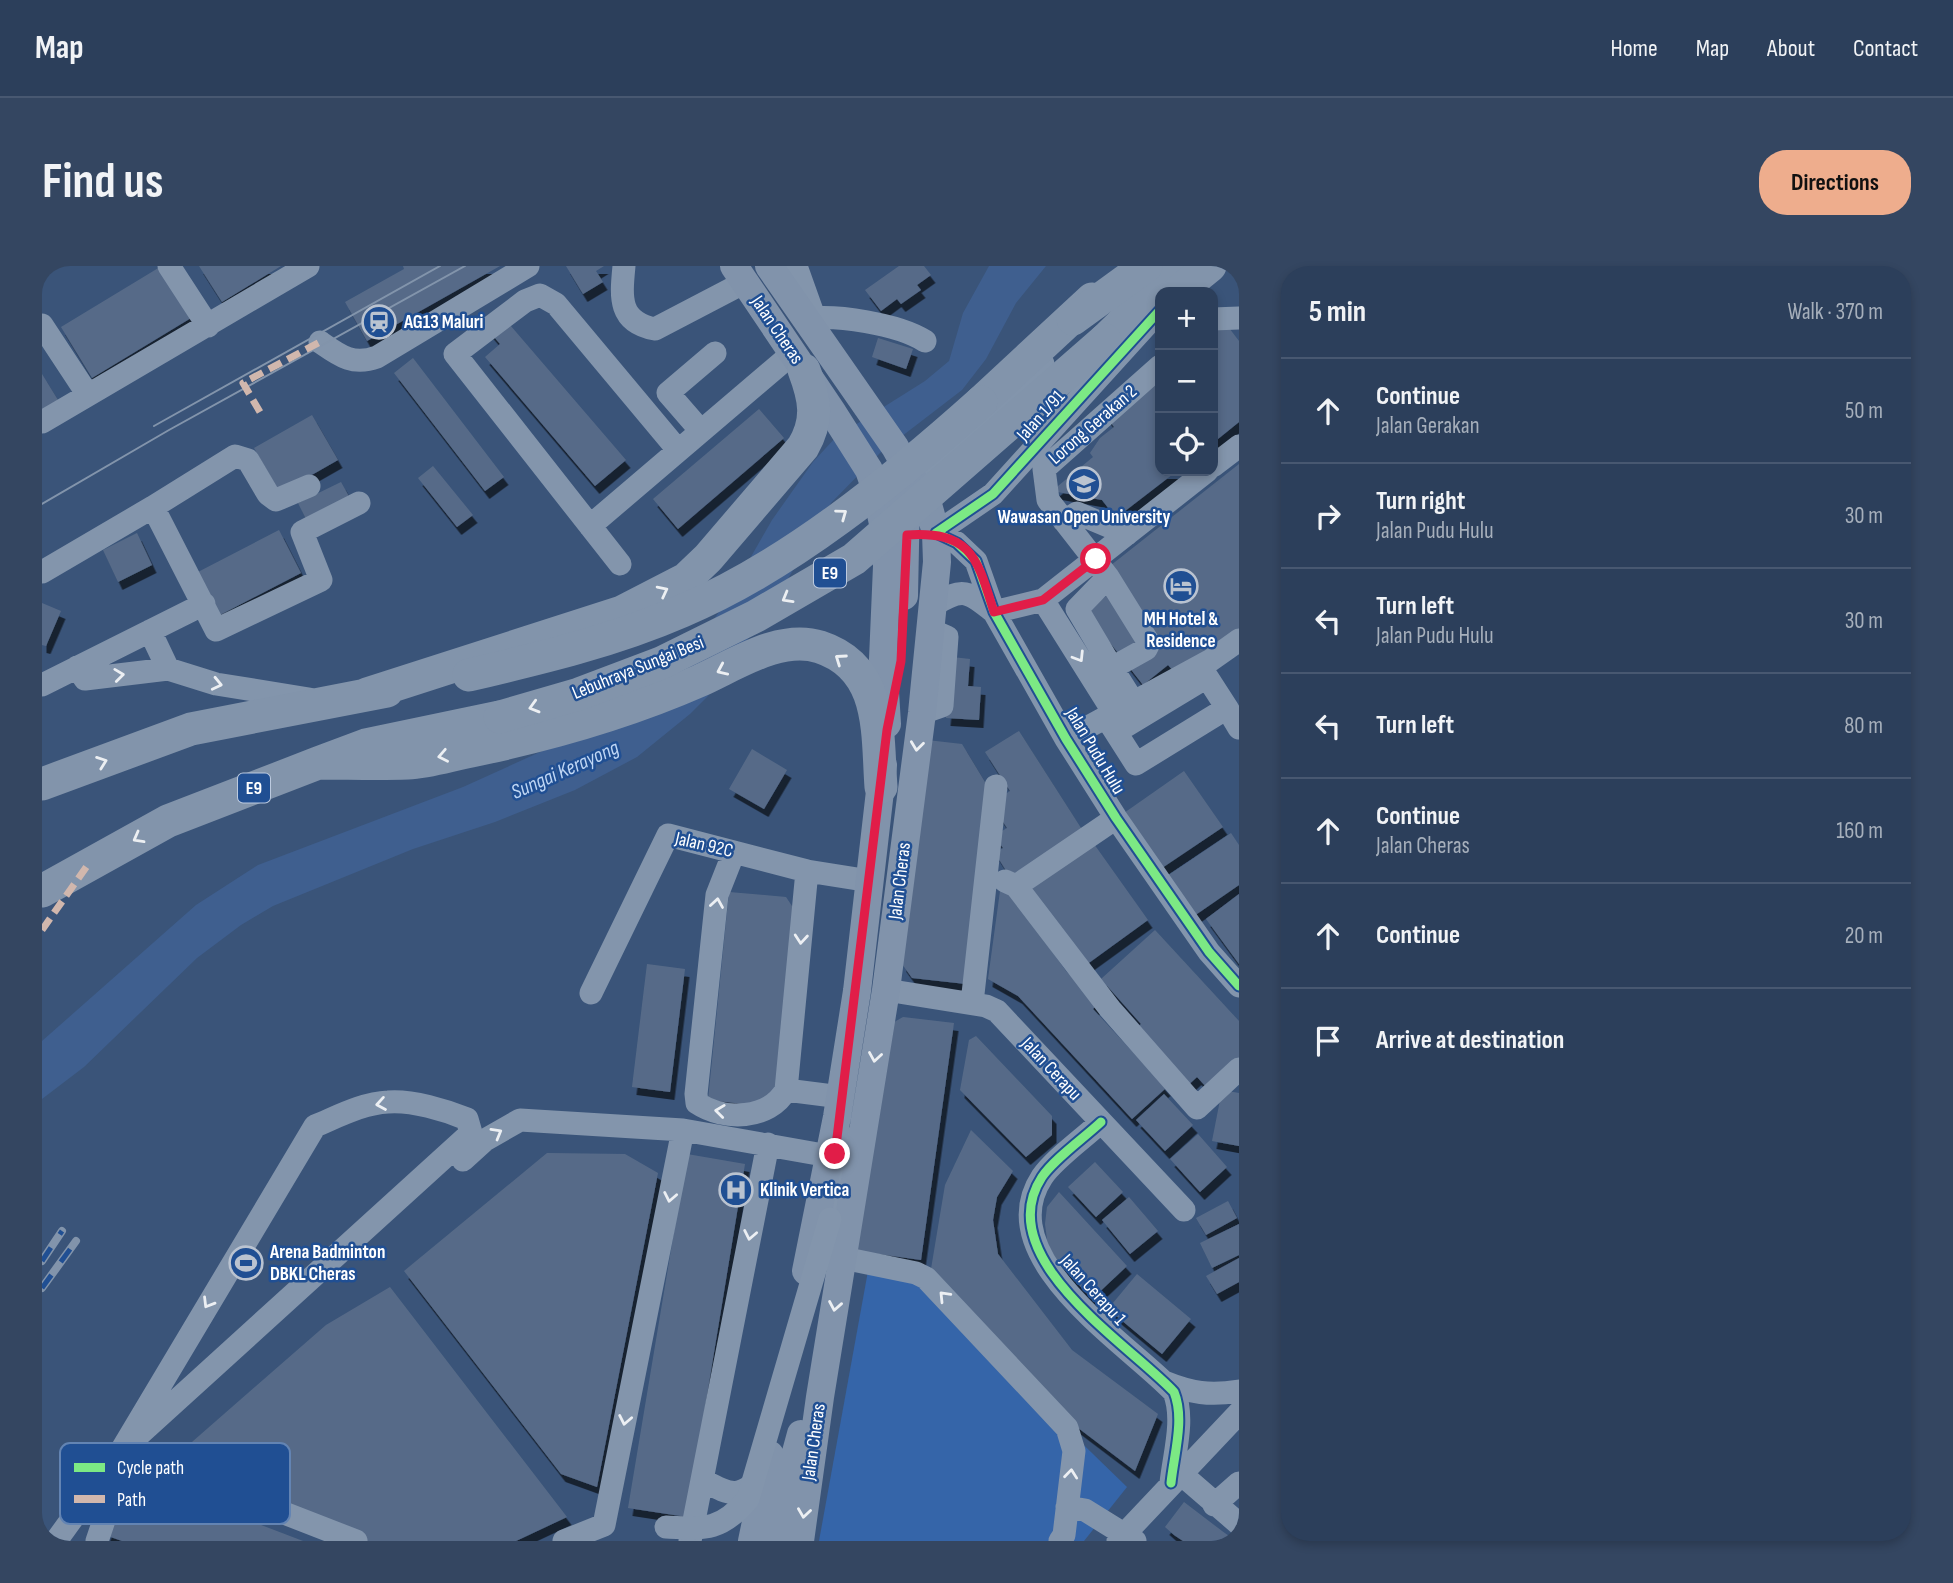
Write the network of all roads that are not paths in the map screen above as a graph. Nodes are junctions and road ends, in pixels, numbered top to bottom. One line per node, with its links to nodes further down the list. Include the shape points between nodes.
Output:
1 (169, 266): 21 (street)
2 (308, 266): 21 (street)
3 (528, 266): 24 (street, via 362,363 341,357)
4 (624, 266): 12 (street, via 621,299 629,318 655,329)
5 (769, 266): 16 (main road, Jalan Cheras)
6 (796, 266): 16 (street)
7 (1122, 266): 18 (highway, Lebuhraya Sungai Besi / E9, bridge)
8 (1130, 266): 34 (street, Jalan 1/91, via 1009,401)
9 (1146, 266): 18 (highway, E9, bridge)
10 (1181, 266): 22 (highway, E9)
11 (1208, 266): 13 (highway, bridge)
12 (740, 274): 26 (main road, Jalan Cheras)
13 (1184, 287)
14 (1155, 311): 22 (highway, Lebuhraya Sungai Besi / E9)
15 (1155, 314): 44 (street, Jalan 1/91, via 993,494)
16 (809, 318): 23 (street, via 854,321 904,331); 26 (main road, Jalan Cheras)
17 (1239, 318): 19 (street)
18 (1073, 319): 61 (highway, Lebuhraya Sungai Besi / E9, one-way to 18, bridge, via 581,648 684,611 786,555 919,457)
19 (1218, 319)
20 (42, 325): 28 (street)
21 (208, 326): 28 (street)
22 (1105, 340): 66 (highway, Lebuhraya Sungai Besi / E9, one-way to 66, bridge, via 854,559 757,616)
23 (925, 341)
24 (320, 342)
25 (715, 354): 30 (street, via 668,393)
26 (808, 359): 30 (street); 33 (main road, Jalan Cheras, via 861,403); 43 (main road, Jalan Cheras, via 831,410 869,470); 61 (highway, one-way to 26, via 622,612 686,579 813,430 815,398)
27 (1155, 370): 41 (street, Lorong Gerakan 2, via 1044,469 1048,500)
28 (88, 395): 29 (street)
29 (42, 422)
30 (701, 431): 32 (street)
31 (1239, 446): 35 (street)
32 (678, 450): 42 (street); 42 (street, via 556,304 540,295 525,301 455,354)
33 (897, 451): 34 (main road, via 919,460); 37 (main road, Jalan Cheras)
34 (940, 461): 37 (street, Jalan 1/91)
35 (1218, 462)
36 (1201, 476): 45 (street)
37 (915, 484): 43 (main road); 44 (main road, Jalan Cheras)
38 (309, 486): 40 (street, via 276,500 248,460 235,456)
39 (359, 503): 50 (street, via 302,532 321,580 216,630)
40 (153, 507): 48 (street); 50 (street)
41 (1065, 521): 45 (street, via 1077,513); 47 (street, Lorong Gerakan 2)
42 (590, 526): 46 (street)
43 (895, 532): 44 (main road); 70 (main road, Jalan Cheras, via 901,661)
44 (936, 533): 51 (street, Jalan Pudu Hulu, via 957,543 976,561); 52 (main road, Jalan Cheras)
45 (1127, 534): 47 (street)
46 (620, 564)
47 (1102, 568): 49 (street); 57 (street, via 1077,609); 57 (street, Lorong Gerakan 2, via 1149,643)
48 (42, 572)
49 (1043, 600): 51 (street); 64 (street, one-way to 64)
50 (204, 604): 53 (street)
51 (994, 612): 52 (street, Jalan Pudu Hulu, via 973,594 960,592); 67 (street, Jalan Pudu Hulu)
52 (932, 618): 79 (main road, Jalan Cheras, one-way to 79)
53 (150, 631): 56 (street); 58 (street)
54 (1239, 640): 64 (street)
55 (1239, 662): 59 (street, via 1237,658)
56 (77, 667): 58 (street, one-way to 58, via 85,679); 60 (street)
57 (1112, 668): 64 (street)
58 (168, 669): 62 (street, one-way to 62, via 216,684)
59 (1207, 677): 63 (street); 64 (street)
60 (42, 685)
61 (368, 694): 62 (highway, Lebuhraya Sungai Besi / E9)
62 (326, 702): 68 (highway, Lebuhraya Sungai Besi / E9, one-way to 62, via 191,729)
63 (1227, 708): 64 (street, via 1136,764); 65 (street)
64 (1117, 716): 67 (street)
65 (1239, 729)
66 (505, 730): 70 (highway, one-way to 66, via 874,700 847,663 820,647 785,645 618,713); 77 (highway, Lebuhraya Sungai Besi / E9, one-way to 77, via 366,745 168,821)
67 (1066, 739): 71 (street, Jalan Pudu Hulu)
68 (42, 784)
69 (996, 786): 74 (street)
70 (881, 787): 75 (main road, Jalan Cheras)
71 (1116, 818): 76 (street); 78 (street, Jalan Pudu Hulu, via 1209,952)
72 (734, 852): 73 (street, Jalan 92C); 80 (street, Jalan 92C, via 668,835); 83 (street, one-way to 72, via 764,1112 748,1115 706,1110 697,1104 717,894)
73 (807, 871): 75 (street, Jalan 92C); 83 (street, one-way to 83)
74 (986, 872): 76 (street); 81 (street)
75 (870, 881): 84 (main road, Jalan Cheras)
76 (1016, 886): 82 (street, via 1110,1009 1197,1108)
77 (42, 891)
78 (1239, 985)
79 (886, 989): 81 (street, Jalan Cerapu); 85 (main road, Jalan Cheras, one-way to 85)
80 (591, 993)
81 (972, 1003): 86 (street, Jalan Cerapu, via 997,1011)
82 (1239, 1069)
83 (786, 1090): 84 (street)
84 (839, 1107): 89 (main road, Jalan Cheras); 91 (street)
85 (865, 1121): 91 (street, via 845,1157); 92 (main road, Jalan Cheras)
86 (1101, 1122): 90 (street, Jalan Cerapu); 93 (street, Jalan Cerapu 1, via 1042,1177 1033,1198 1037,1253 1093,1322)
87 (683, 1130): 88 (street); 99 (street, one-way to 87, via 485,1140 520,1120); 117 (street, one-way to 117, via 604,1525)
88 (768, 1143): 89 (street); 102 (street, one-way to 102)
89 (830, 1156): 100 (main road, Jalan Cheras)
90 (1184, 1210)
91 (830, 1219): 111 (street, bridge, via 748,1499 709,1529)
92 (843, 1258): 95 (main road, Jalan Cheras, one-way to 95); 105 (street, one-way to 92, via 1074,1451 1067,1428 1019,1374 926,1278)
93 (1164, 1382): 94 (street, via 1190,1393); 101 (street, Jalan Cerapu 1, via 1179,1405)
94 (1239, 1391)
95 (820, 1397): 120 (main road, via 799,1437); 121 (main road, Jalan Cheras, one-way to 121)
96 (1239, 1413): 101 (street)
97 (134, 1443): 98 (street, one-way to 97, via 471,1133 467,1119 449,1111 388,1102 315,1126)
98 (142, 1443)
99 (143, 1443)
100 (766, 1473): 102 (street, via 747,1491 730,1494); 119 (main road, Jalan Cheras)
101 (1175, 1478): 104 (street); 112 (street)
102 (702, 1480): 118 (street)
103 (1239, 1483): 104 (street)
104 (1214, 1506): 110 (street)
105 (1067, 1507): 112 (street, via 1085,1510); 122 (street)
106 (290, 1518): 116 (street)
107 (70, 1524): 113 (street)
108 (86, 1524): 114 (street)
109 (103, 1524): 115 (street)
110 (1239, 1524)
111 (666, 1527)
112 (1126, 1538)
113 (56, 1541)
114 (76, 1541)
115 (97, 1541)
116 (356, 1541)
117 (565, 1541)
118 (690, 1541)
119 (752, 1541)
120 (776, 1541)
121 (800, 1541)
122 (1060, 1541)

